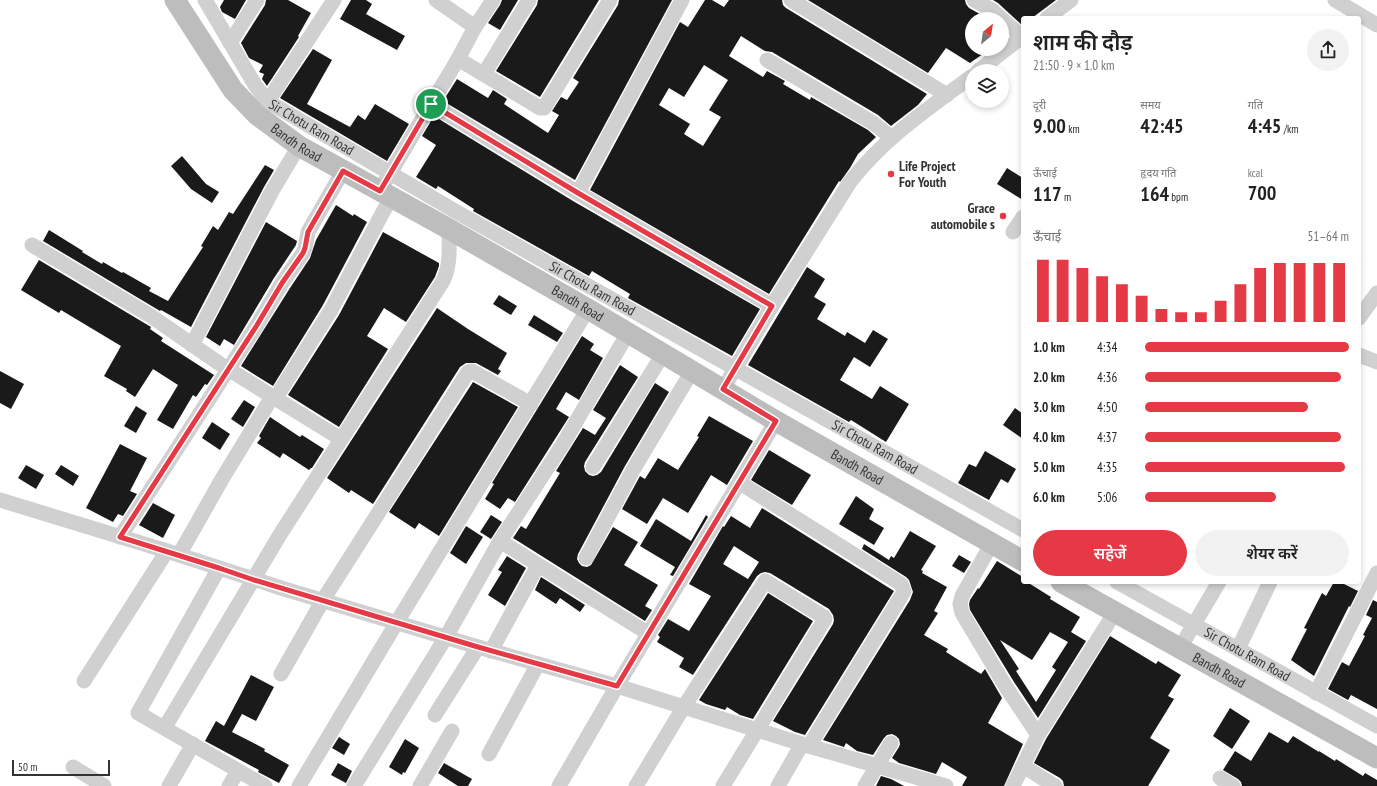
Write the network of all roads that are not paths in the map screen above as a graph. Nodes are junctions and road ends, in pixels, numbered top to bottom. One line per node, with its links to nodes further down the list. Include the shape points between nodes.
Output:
1 (175, 0): 29 (street, Bandh Road, via 233,90 256,115)
2 (205, 0): 19 (street, Sir Chotu Ram Road)
3 (257, 0): 19 (street)
4 (334, 0): 26 (street)
5 (436, 0): 16 (street)
6 (493, 0): 16 (street)
7 (529, 0): 23 (street)
8 (610, 0): 23 (street, via 544,108)
9 (682, 0): 32 (street)
10 (791, 0): 25 (street)
11 (974, 0): 17 (street, via 992,10)
12 (1071, 0): 14 (street)
13 (1335, 0): 15 (street)
14 (1055, 16)
15 (1377, 25)
16 (475, 27): 20 (street)
17 (1021, 36)
18 (1021, 38): 22 (street)
19 (230, 43): 26 (street, Sir Chotu Ram Road, via 255,85)
20 (458, 59): 23 (street); 27 (street)
21 (767, 60): 28 (street, via 873,123)
22 (987, 64)
23 (484, 74)
24 (965, 81): 25 (street)
25 (947, 95): 28 (street)
26 (268, 101): 31 (street, Sir Chotu Ram Road)
27 (431, 104): 31 (street); 32 (street)
28 (891, 137): 38 (street, via 850,182)
29 (299, 146): 30 (street, Bandh Road); 42 (street, via 272,191)
30 (343, 171): 31 (street, Bandh Road); 47 (street, via 308,232 303,253)
31 (387, 187): 34 (street, Bandh Road); 46 (street, Sir Chotu Ram Road, via 455,211); 50 (street, via 331,310)
32 (578, 193): 38 (street)
33 (1021, 220): 35 (street)
34 (449, 229): 39 (street, Bandh Road); 53 (street, via 449,261 443,280)
35 (1013, 232)
36 (32, 245): 42 (street, via 151,316)
37 (1377, 293): 40 (street)
38 (772, 306): 46 (street)
39 (588, 309): 41 (street, Bandh Road); 51 (street)
40 (1361, 315)
41 (628, 333): 43 (street, Bandh Road); 59 (street)
42 (192, 345): 47 (street)
43 (664, 354): 48 (street, Bandh Road); 54 (street)
44 (1361, 356): 45 (street)
45 (1377, 362)
46 (735, 368): 49 (street); 57 (street, Sir Chotu Ram Road)
47 (228, 370): 50 (street); 58 (street)
48 (692, 371): 49 (street, Bandh Road); 62 (street, via 633,470)
49 (723, 389): 52 (street, Bandh Road)
50 (273, 398): 53 (street); 61 (street)
51 (531, 404): 72 (street, via 468,372); 74 (street)
52 (776, 421): 55 (street); 60 (street, Bandh Road)
53 (341, 439): 67 (street)
54 (593, 467)
55 (740, 483): 76 (street); 95 (street, via 903,587 902,595)
56 (0, 500): 58 (street)
57 (1021, 529)
58 (120, 537): 61 (street)
59 (500, 541): 64 (street); 77 (street)
60 (992, 543): 63 (street, Bandh Road); 92 (street, via 962,596 962,613)
61 (173, 553): 65 (street); 83 (street)
62 (586, 558)
63 (1021, 560)
64 (538, 565): 76 (street); 79 (street)
65 (219, 568): 67 (street); 89 (street, via 138,712)
66 (1377, 573): 85 (street)
67 (254, 580): 72 (street); 89 (street)
68 (1065, 584): 73 (street, Bandh Road)
69 (1121, 584): 75 (street, Sir Chotu Ram Road)
70 (1217, 584): 75 (street)
71 (1269, 584): 80 (street)
72 (323, 600): 74 (street); 82 (street)
73 (1115, 612): 78 (street, Bandh Road); 92 (street)
74 (397, 622): 77 (street); 107 (street)
75 (1193, 624): 78 (street); 80 (street, Sir Chotu Ram Road)
76 (649, 634): 84 (street)
77 (446, 637): 79 (street); 108 (street)
78 (1180, 648): 97 (street, Bandh Road)
79 (484, 649): 81 (street); 87 (street)
80 (1238, 649): 85 (street, Sir Chotu Ram Road)
81 (538, 664): 84 (street); 96 (street)
82 (281, 674)
83 (84, 681)
84 (617, 686): 86 (street); 110 (street)
85 (1316, 693): 88 (street, Sir Chotu Ram Road)
86 (683, 708): 90 (street); 90 (street, via 765,581 825,619); 111 (street)
87 (435, 714)
88 (1377, 726)
89 (165, 727): 94 (street)
90 (758, 730): 95 (street); 112 (street)
91 (452, 732): 109 (street)
92 (1038, 735): 99 (street)
93 (891, 743): 98 (street)
94 (193, 744): 101 (street); 104 (street)
95 (805, 745): 98 (street); 113 (street)
96 (489, 754)
97 (1377, 758)
98 (877, 766): 114 (street); 115 (street)
99 (1023, 766): 116 (street); 117 (street)
100 (73, 767): 103 (street)
101 (238, 771): 105 (street); 106 (street)
102 (1220, 778): 118 (street)
103 (104, 786)
104 (169, 786)
105 (228, 786)
106 (265, 786)
107 (299, 786)
108 (354, 786)
109 (420, 786)
110 (559, 786)
111 (636, 786)
112 (722, 786)
113 (778, 786)
114 (865, 786)
115 (946, 786)
116 (1013, 786)
117 (1055, 786)
118 (1234, 786)

